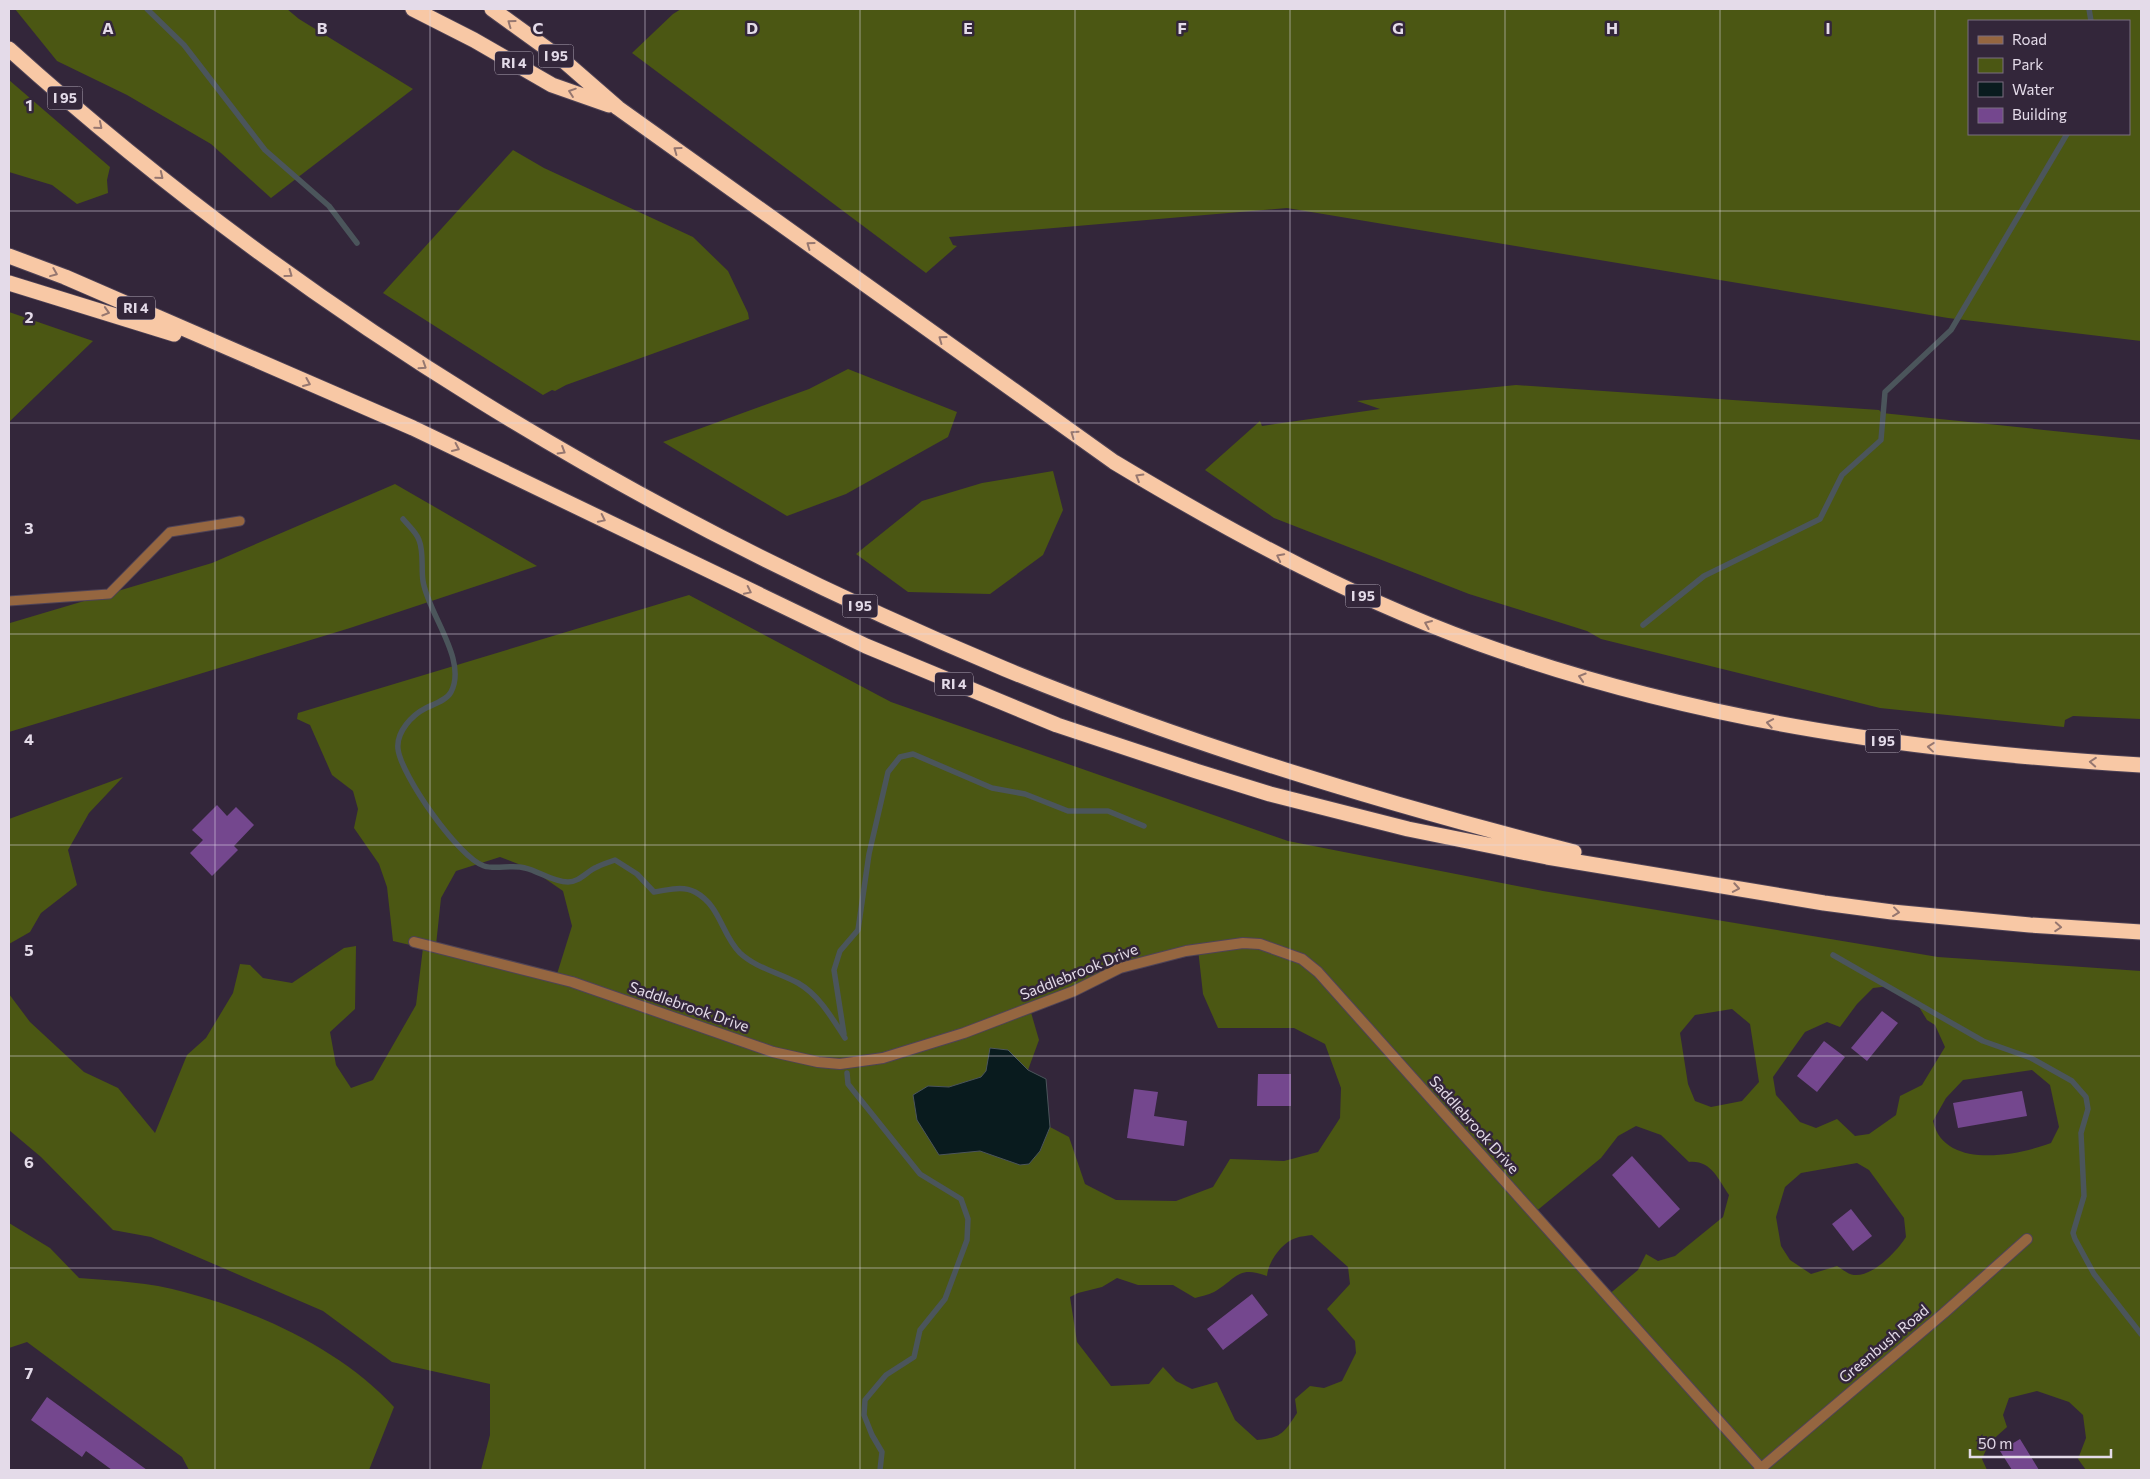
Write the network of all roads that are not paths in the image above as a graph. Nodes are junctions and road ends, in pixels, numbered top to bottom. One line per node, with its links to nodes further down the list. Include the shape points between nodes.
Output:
1 (413, 9): 4 (highway, RI 4, one-way to 1, via 552,85)
2 (492, 9): 4 (highway, I 95, one-way to 2, via 564,62)
3 (9, 49): 11 (highway, I 95, one-way to 11, via 175,188 341,311 531,433 756,556 880,615 1009,670 1179,734 1417,810)
4 (618, 108): 10 (highway, I 95, one-way to 4, via 1895,743 1695,708 1498,651 1373,600 1250,541 1114,462)
5 (9, 256): 7 (highway, RI 4, one-way to 7)
6 (9, 283): 7 (highway, one-way to 7)
7 (262, 364): 11 (highway, RI 4, one-way to 11, via 431,436 866,646 1057,725 1270,794 1408,829)
8 (240, 521): 9 (lane, via 170,532 109,594)
9 (9, 601)
10 (2141, 765)
11 (1688, 880): 12 (highway, I 95, one-way to 12, via 1902,913)
12 (2141, 932)
13 (414, 942): 15 (street, Saddlebrook Drive, via 572,982 773,1052 840,1064 883,1058 964,1033 1074,990 1120,968 1186,951 1243,943 1260,944 1302,959 1318,972)
14 (2027, 1239): 15 (street, Greenbush Road)
15 (1760, 1469)

